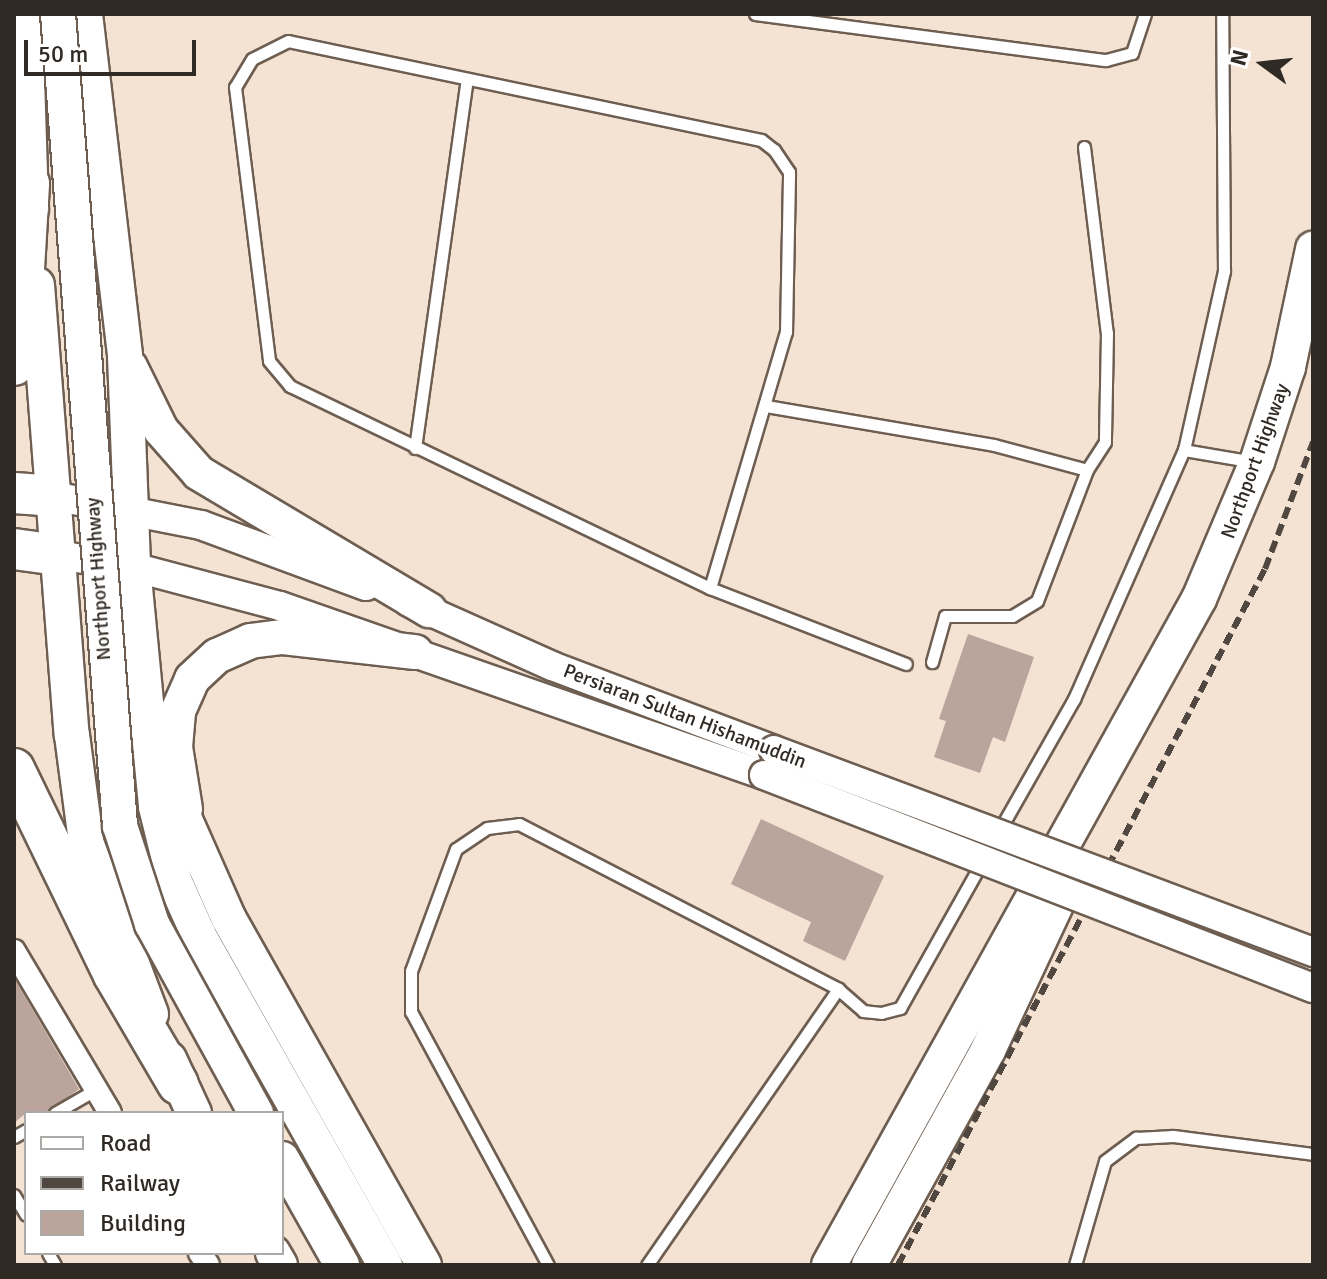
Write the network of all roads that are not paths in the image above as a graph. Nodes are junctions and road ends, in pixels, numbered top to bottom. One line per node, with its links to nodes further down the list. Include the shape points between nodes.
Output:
1 (25, 14): 9 (main road)
2 (58, 14): 41 (main road, Northport Highway, bridge, via 120,826 152,924)
3 (85, 14): 11 (main road, via 93,118)
4 (755, 14): 5 (lane, via 1106,60 1132,53)
5 (1145, 14)
6 (1222, 14): 15 (lane, via 1224,271)
7 (467, 80): 13 (lane, via 761,140 774,150 789,172 786,332); 14 (lane); 14 (lane, via 288,41 252,59 235,87 269,361 290,386)
8 (1084, 147): 17 (lane, via 1107,333 1105,442)
9 (29, 183): 12 (highway); 18 (main road)
10 (1313, 249): 16 (main road, Northport Highway, via 1288,367)
11 (125, 356): 19 (main road); 24 (main road, via 161,430 199,473)
12 (14, 365)
13 (766, 406): 17 (lane, via 994,445); 23 (lane)
14 (415, 448): 23 (lane)
15 (1184, 450): 16 (lane); 36 (lane, via 1074,699 900,1008 863,1011)
16 (1257, 462): 27 (main road, Northport Highway, via 1230,534)
17 (1087, 470): 26 (lane, via 1037,601 1012,616 945,616)
18 (33, 495): 19 (street, Persiaran Sultan Hishamuddin); 21 (main road)
19 (130, 508): 22 (main road); 24 (street, Persiaran Sultan Hishamuddin, via 255,542)
20 (14, 549): 21 (highway)
21 (58, 555): 22 (street, Persiaran Sultan Hishamuddin); 38 (main road, via 86,842)
22 (133, 567): 25 (street, Persiaran Sultan Hishamuddin, via 266,601); 29 (main road)
23 (710, 588): 28 (lane)
24 (429, 610): 30 (street, Persiaran Sultan Hishamuddin)
25 (415, 652): 30 (street, Persiaran Sultan Hishamuddin); 32 (main road, via 306,637 263,638 232,647 204,666 184,694 175,728 179,779)
26 (932, 662)
27 (1167, 662): 49 (main road); 50 (main road, via 1027,974)
28 (906, 664)
29 (140, 665): 32 (main road, via 171,792); 45 (main road, via 156,807 174,880 199,936)
30 (769, 763): 34 (street, Persiaran Sultan Hishamuddin, bridge); 35 (street, Persiaran Sultan Hishamuddin, bridge)
31 (14, 769): 38 (highway, via 107,962)
32 (197, 856): 46 (main road)
33 (14, 951): 37 (street)
34 (1313, 952)
35 (1313, 988)
36 (838, 989): 47 (lane, via 519,824 487,828 456,849 411,971 411,1012); 48 (lane)
37 (95, 1090): 39 (lane); 40 (street)
38 (186, 1098)
39 (58, 1111)
40 (109, 1111)
41 (255, 1111)
42 (1313, 1154): 51 (lane, via 1173,1136 1136,1138 1105,1161)
43 (284, 1163): 44 (main road)
44 (342, 1265)
45 (385, 1265)
46 (424, 1265)
47 (548, 1265)
48 (647, 1265)
49 (829, 1265)
50 (869, 1265)
51 (1075, 1265)

